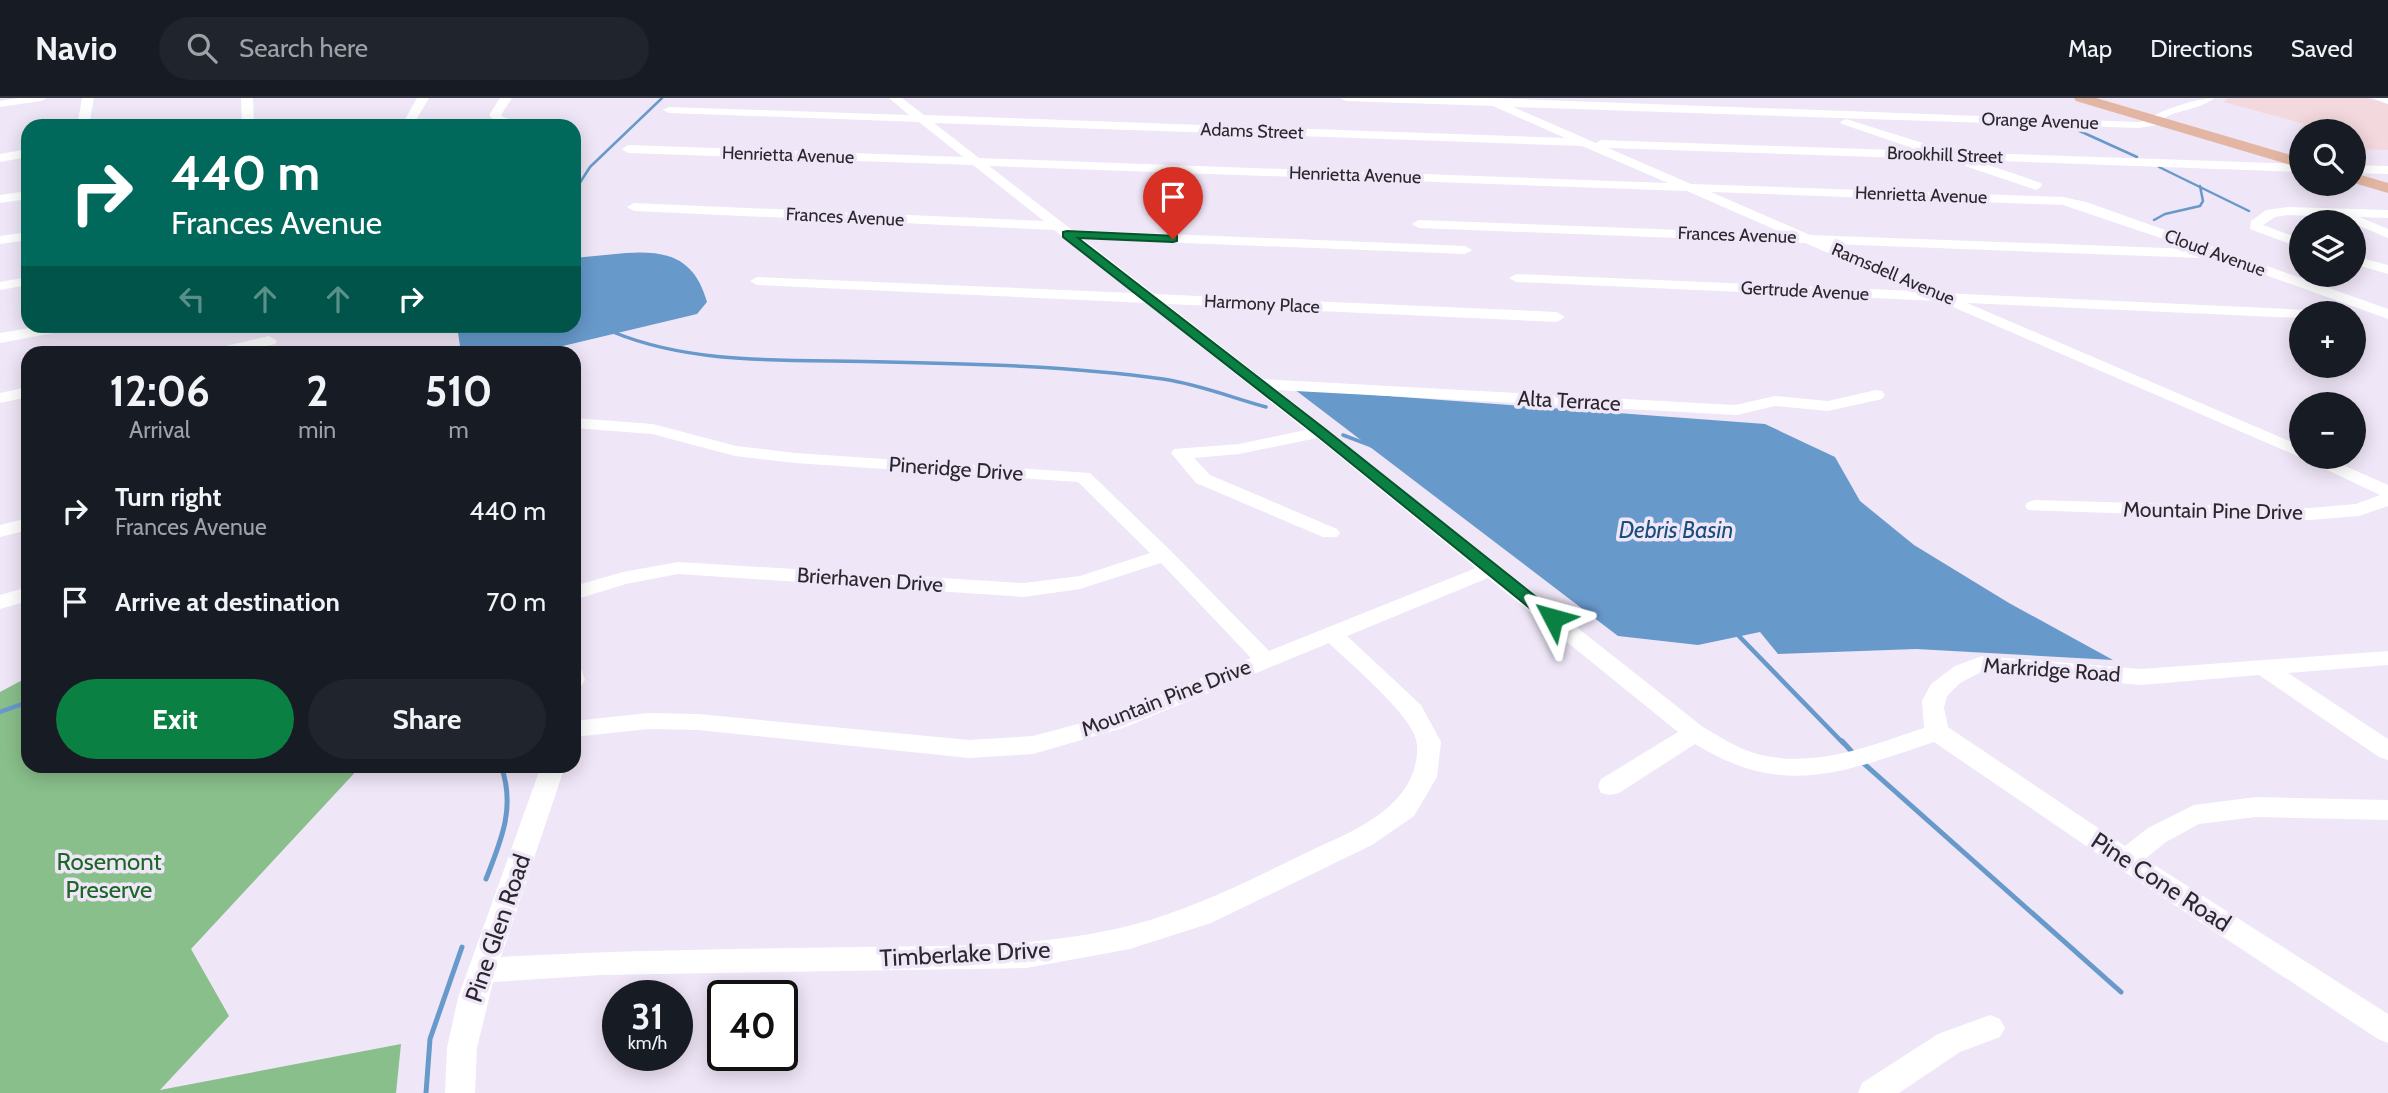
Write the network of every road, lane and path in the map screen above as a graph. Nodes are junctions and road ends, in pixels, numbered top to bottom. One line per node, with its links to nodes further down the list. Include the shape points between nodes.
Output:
1 (41, 98): 14 (street)
2 (88, 98): 18 (street)
3 (247, 98): 19 (street)
4 (423, 98): 20 (street)
5 (506, 98): 21 (street, via 495,115)
6 (895, 98): 17 (street)
7 (1346, 98): 12 (street)
8 (1778, 98): 16 (street)
9 (2081, 98): 22 (main road)
10 (2208, 98): 22 (street, Orange Avenue)
11 (2378, 98): 13 (street)
12 (1489, 101): 16 (street); 24 (street, Ramsdell Avenue)
13 (2388, 101)
14 (0, 104)
15 (669, 110): 17 (street)
16 (1825, 114): 23 (street)
17 (920, 118): 24 (street, Adams Street); 30 (street)
18 (84, 119)
19 (248, 119)
20 (411, 119)
21 (498, 119)
22 (2155, 120): 23 (street, Orange Avenue, via 2140,124); 29 (main road)
23 (1865, 122): 27 (street)
24 (1586, 142): 27 (street, Brookhill Street); 35 (street, Ramsdell Avenue)
25 (628, 149): 30 (street, Henrietta Avenue)
26 (21, 154): 28 (street)
27 (1942, 155): 31 (street, Brookhill Street); 36 (street)
28 (0, 158)
29 (2289, 161)
30 (976, 162): 35 (street, Henrietta Avenue); 47 (street)
31 (2289, 165)
32 (2366, 169): 33 (street)
33 (2388, 170)
34 (2366, 182): 37 (main road)
35 (1687, 186): 40 (street, Henrietta Avenue); 50 (street, Ramsdell Avenue)
36 (2036, 186)
37 (2388, 188)
38 (21, 196): 39 (street)
39 (0, 199)
40 (2081, 205): 54 (street, Cloud Avenue)
41 (634, 207): 47 (street, Frances Avenue)
42 (2289, 213): 52 (street, via 2271,213 2256,224 2257,229)
43 (2366, 213): 44 (street)
44 (2388, 214)
45 (1419, 224): 50 (street, Frances Avenue)
46 (2366, 226): 48 (street)
47 (1062, 230): 53 (street, Frances Avenue); 62 (street)
48 (2388, 234)
49 (21, 237): 51 (street)
50 (1808, 238): 54 (street, Frances Avenue); 61 (street, Ramsdell Avenue)
51 (0, 240)
52 (2289, 240)
53 (1465, 250)
54 (2222, 256): 65 (street, Cloud Avenue)
55 (2366, 264): 56 (street)
56 (2388, 270)
57 (1516, 278): 61 (street, Gertrude Avenue)
58 (757, 281): 62 (street, Harmony Place)
59 (21, 282): 60 (street)
60 (0, 286)
61 (1945, 297): 63 (street, Gertrude Avenue); 77 (street, Ramsdell Avenue)
62 (1150, 300): 66 (street, Harmony Place); 71 (street)
63 (2289, 312)
64 (2366, 315): 65 (street)
65 (2388, 315)
66 (1557, 317)
67 (27, 333): 68 (street)
68 (0, 338)
69 (269, 340): 70 (street)
70 (244, 346)
71 (1259, 384): 73 (street, Alta Terrace, via 1737,410 1755,401 1827,406); 76 (street)
72 (21, 394): 74 (street)
73 (1875, 395)
74 (0, 398)
75 (581, 424): 85 (street, Pineridge Drive, via 653,429 735,451 783,457 1083,477)
76 (1320, 432): 84 (street, via 1238,449 1180,453 1203,479); 86 (street)
77 (2289, 448)
78 (2337, 469): 79 (street)
79 (2388, 492)
80 (2388, 499): 81 (street, Mountain Pine Drive, via 2359,510 2310,514)
81 (2035, 506)
82 (21, 526): 83 (street)
83 (0, 531)
84 (1330, 533)
85 (1164, 555): 87 (street, Brierhaven Drive, via 1094,582 1062,588 1024,590 678,568); 92 (street, Pineridge Drive)
86 (1492, 569): 90 (street, Mountain Pine Drive); 96 (street)
87 (581, 591)
88 (21, 596): 89 (street)
89 (0, 602)
90 (1331, 633): 92 (street, Mountain Pine Drive); 102 (street, Timberlake Drive, via 1413,711 1429,742 1425,777 1405,809 1363,838 1201,915 1130,937 1026,956 601,963)
91 (2388, 658): 93 (street, Markridge Road)
92 (1265, 660): 94 (street, Mountain Pine Drive, via 1115,722 1033,745 970,749 698,722 648,721)
93 (2265, 669): 95 (street, Markridge Road, via 2141,677 1974,665 1937,689 1933,698); 97 (street)
94 (581, 729)
95 (1937, 732): 96 (street, via 1856,758 1794,769 1731,757); 101 (street, Pine Cone Road)
96 (1695, 733): 99 (street)
97 (2388, 751)
98 (551, 773): 102 (street, Pine Glen Road)
99 (1609, 786)
100 (2388, 810): 101 (street, via 2256,807 2194,815 2157,835)
101 (2126, 860): 104 (street, Pine Cone Road)
102 (483, 970): 105 (street, Pine Glen Road, via 467,1022)
103 (1990, 1028): 106 (street, via 1950,1043)
104 (2388, 1030)
105 (460, 1093)
106 (1873, 1093)

